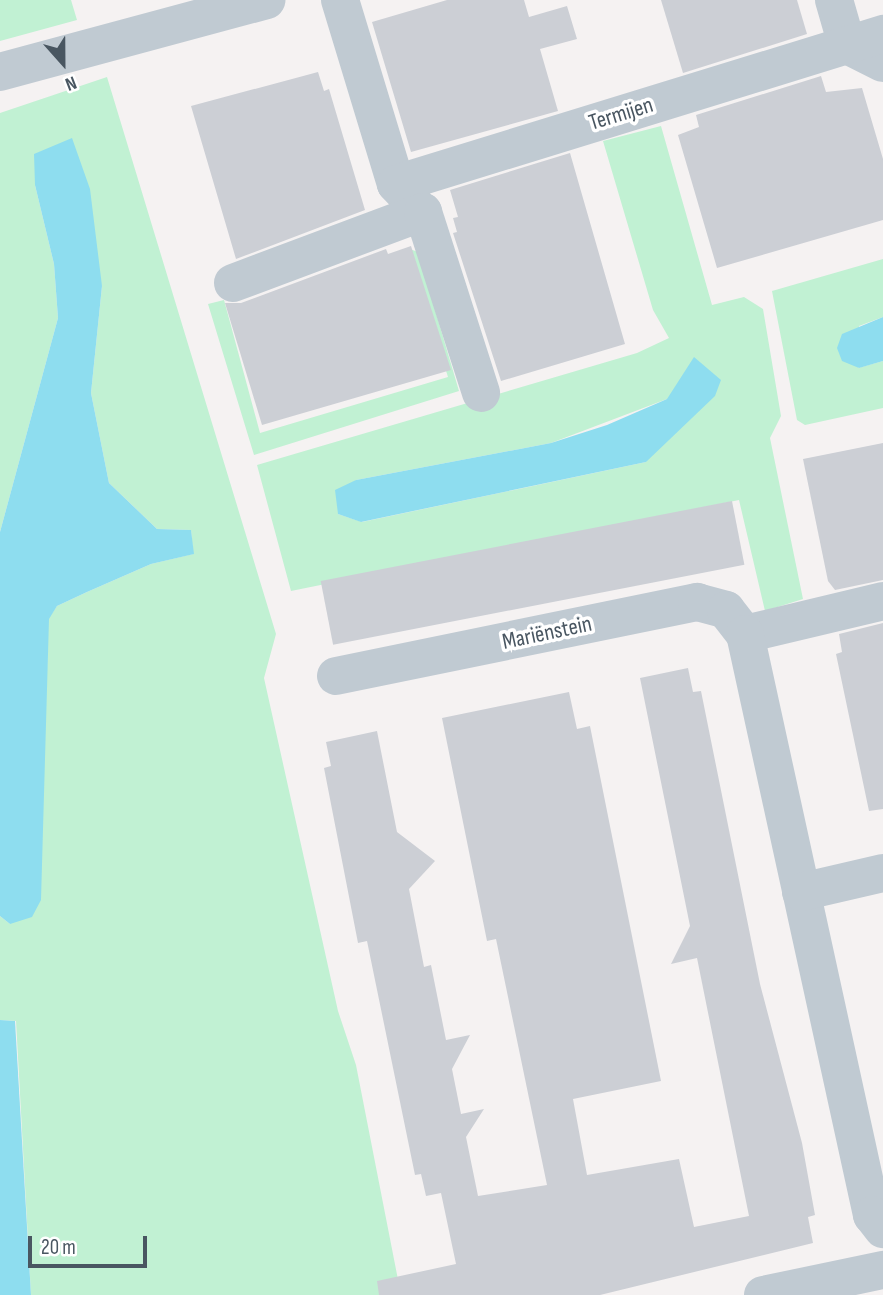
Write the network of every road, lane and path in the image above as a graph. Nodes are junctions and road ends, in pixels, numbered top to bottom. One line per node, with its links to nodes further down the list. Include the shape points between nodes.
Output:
1 (266, 0): 7 (street)
2 (340, 0): 8 (street)
3 (834, 0): 5 (street)
4 (883, 34): 5 (street, Termijen)
5 (847, 45): 6 (street); 8 (street, Termijen)
6 (883, 63)
7 (0, 72)
8 (396, 184): 9 (street)
9 (423, 212): 10 (street); 11 (street)
10 (233, 283)
11 (481, 393)
12 (883, 601): 13 (street)
13 (745, 634): 14 (street, Mariënstein, via 726,610 696,603); 16 (street)
14 (336, 676)
15 (883, 873): 16 (street)
16 (801, 892): 17 (street, via 872,1215)
17 (883, 1229)
18 (883, 1270): 19 (street)
19 (763, 1295)

